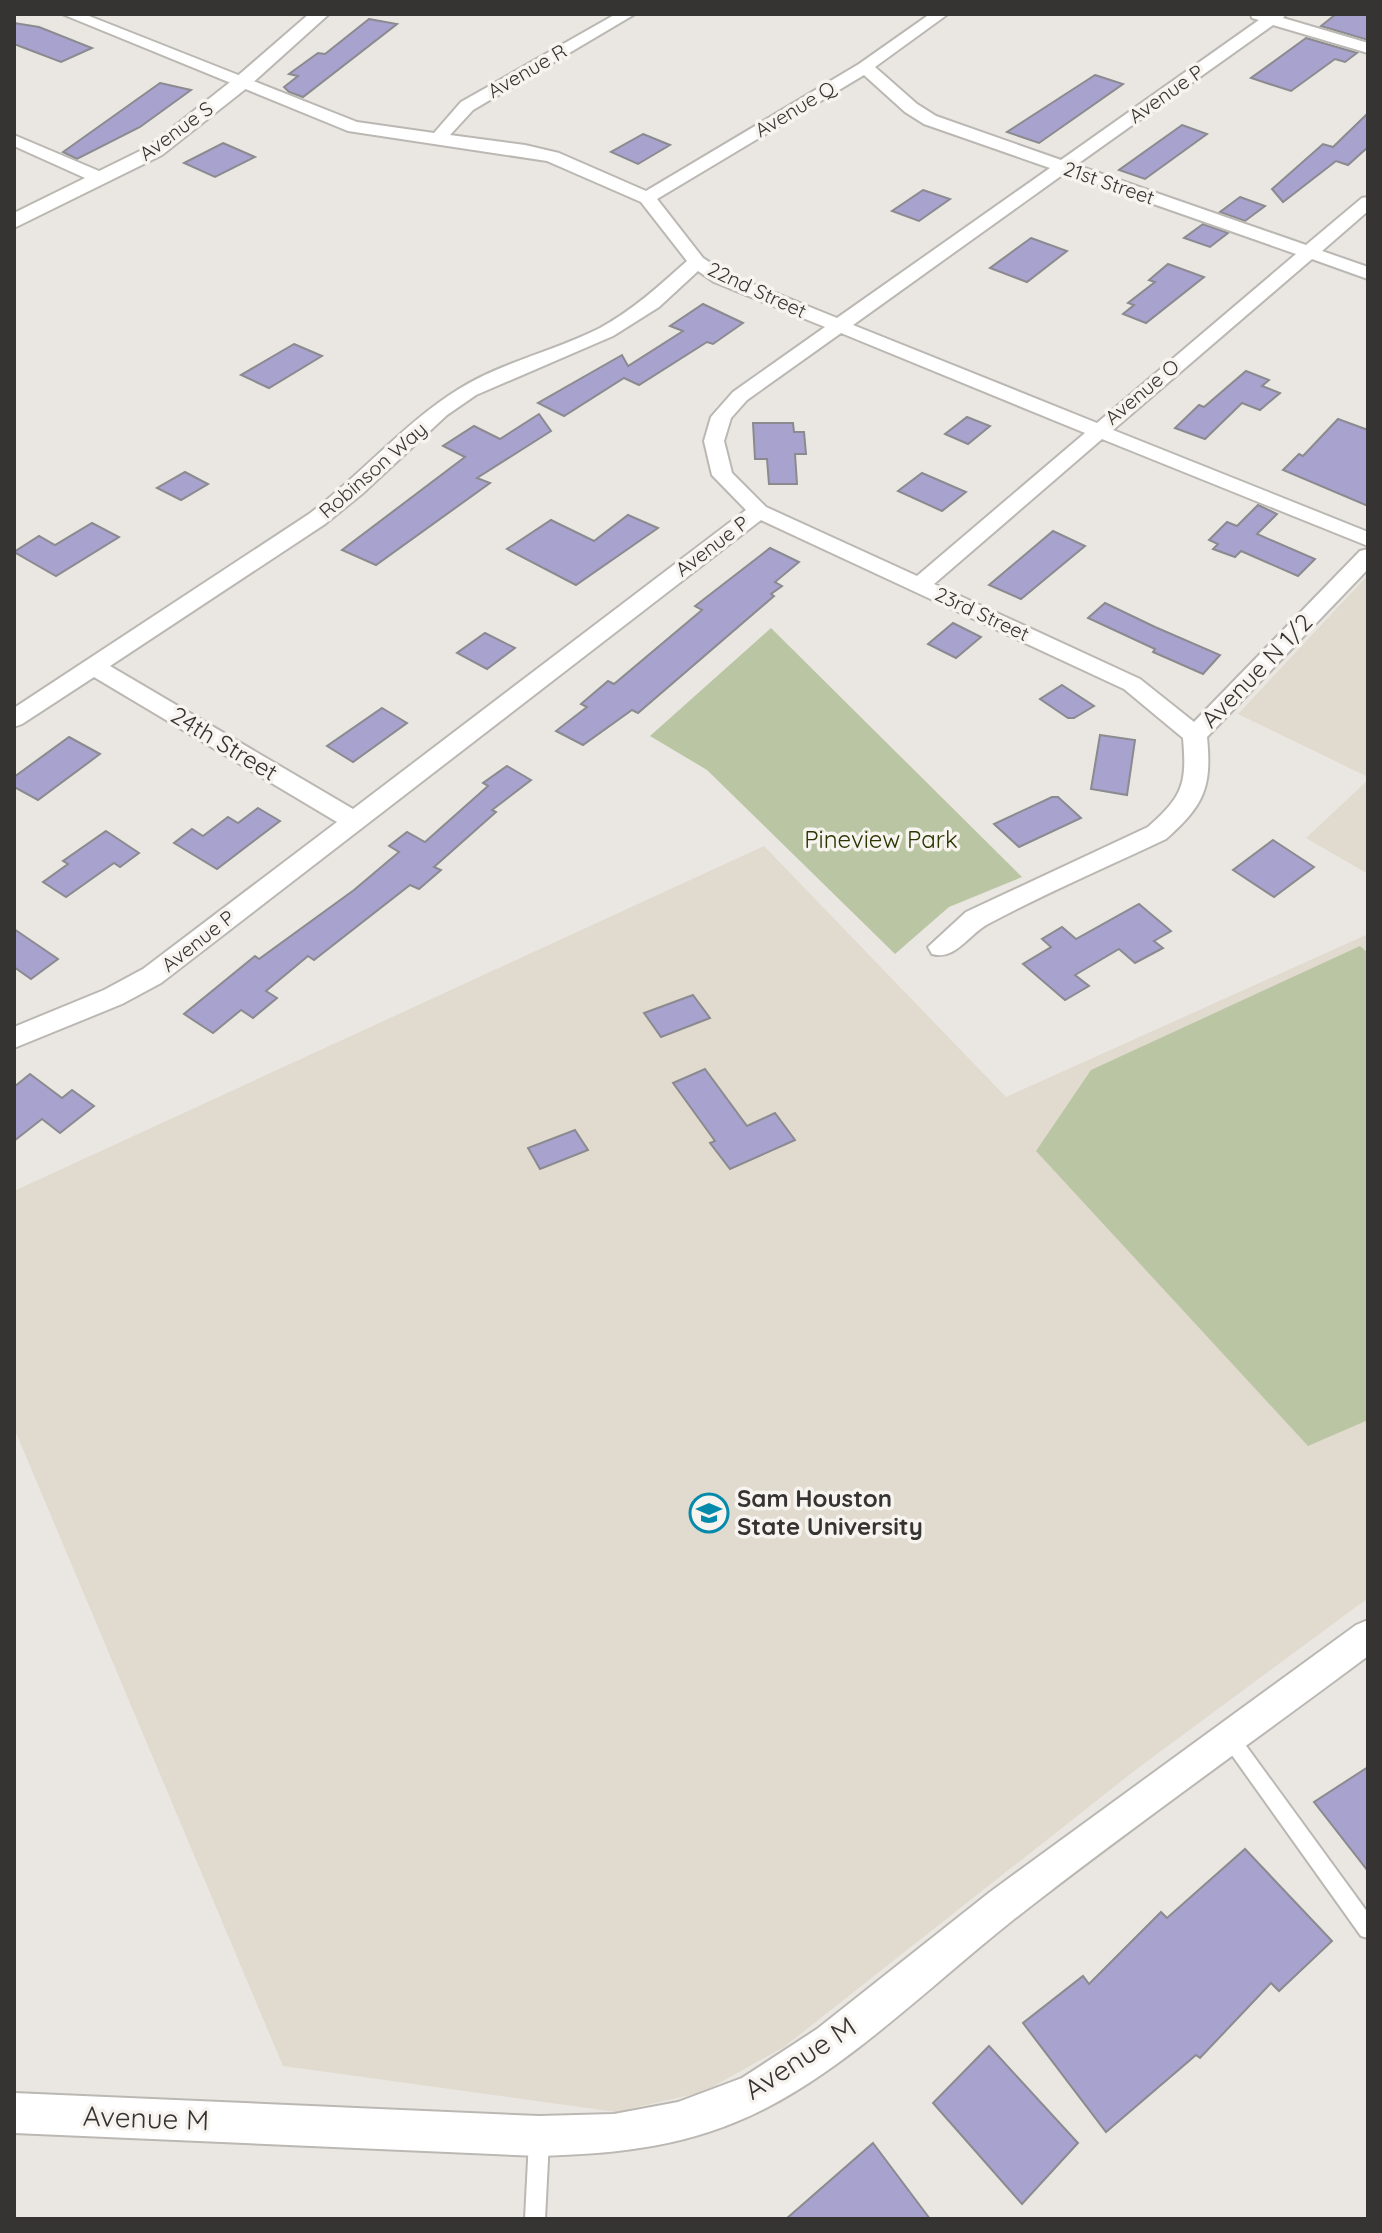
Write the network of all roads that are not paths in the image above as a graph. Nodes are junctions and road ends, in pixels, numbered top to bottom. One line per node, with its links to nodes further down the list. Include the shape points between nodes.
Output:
1 (70, 14): 6 (street, 22nd Street)
2 (320, 14): 9 (street, Avenue S)
3 (627, 14): 10 (street, Avenue R, via 467,106)
4 (940, 14): 8 (street, Avenue Q)
5 (1268, 16): 7 (street); 12 (street, Avenue P)
6 (108, 20): 9 (street, 22nd Street)
7 (1368, 48)
8 (865, 67): 12 (street, 21st Street, via 930,120); 14 (street, Avenue Q)
9 (241, 83): 10 (street, 22nd Street, via 354,127); 13 (street, Avenue S, via 155,151)
10 (437, 139): 14 (street, 22nd Street, via 553,157)
11 (14, 140): 13 (street)
12 (1063, 166): 17 (street, 21st Street); 20 (street, Avenue P)
13 (100, 178): 16 (street, Avenue S)
14 (647, 198): 18 (street, 22nd Street)
15 (1368, 202): 17 (street, Avenue O)
16 (14, 221)
17 (1307, 252): 19 (street, 21st Street); 21 (street, Avenue O)
18 (697, 262): 20 (street, 22nd Street, via 721,278); 26 (street, Robinson Way, via 652,303 606,332 469,391 317,519)
19 (1368, 273)
20 (836, 325): 21 (street, 22nd Street); 22 (street, Avenue P, via 740,396 721,417 714,441 722,475)
21 (1097, 430): 23 (street, 22nd Street); 25 (street, Avenue O)
22 (759, 511): 25 (street, 23rd Street); 29 (street, Avenue P)
23 (1368, 540)
24 (1368, 556): 28 (street, Avenue N 1/2)
25 (919, 585): 28 (street, 23rd Street, via 1132,684)
26 (94, 667): 27 (street, Robinson Way); 29 (street, 24th Street)
27 (14, 719)
28 (1195, 735): 30 (street, Avenue N 1/2, via 1197,790 1181,813 1157,833 975,919)
29 (354, 821): 31 (street, Avenue P, via 152,976)
30 (941, 947)
31 (14, 1038)
32 (1368, 1636): 33 (street, Avenue M)
33 (1230, 1738): 34 (lane); 36 (street, Avenue M, via 1003,1905 831,2043 754,2093 678,2122 614,2134)
34 (1368, 1929)
35 (14, 2113): 36 (street, Avenue M)
36 (539, 2136): 37 (lane)
37 (535, 2219)

